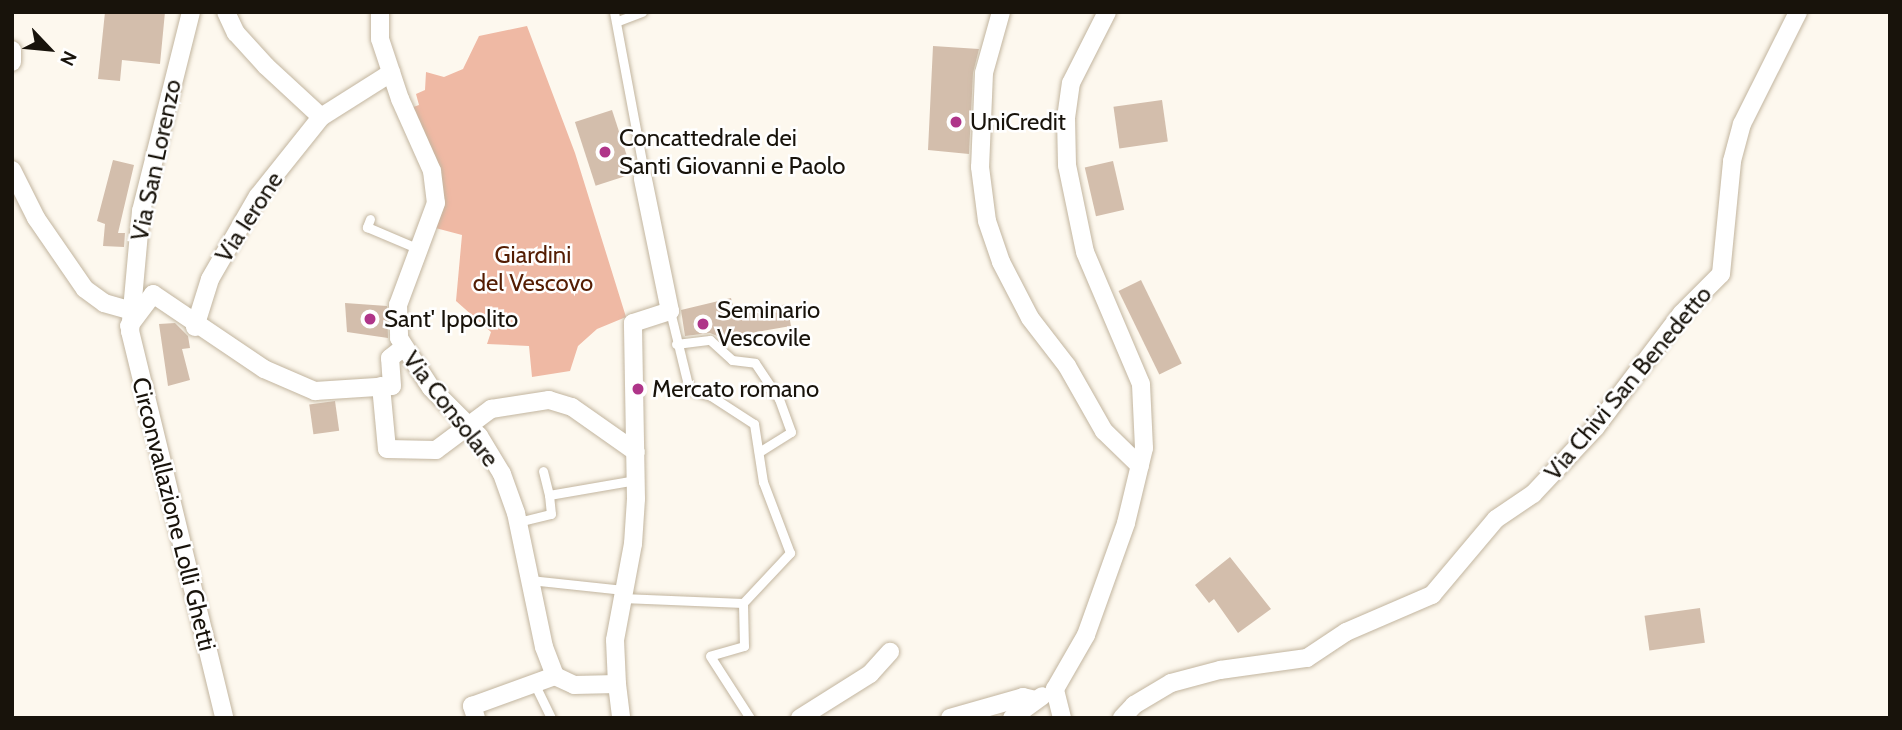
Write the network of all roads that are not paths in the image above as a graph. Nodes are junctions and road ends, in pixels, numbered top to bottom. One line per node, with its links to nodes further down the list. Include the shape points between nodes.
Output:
1 (191, 12): 18 (street, Via San Lorenzo, via 141,211)
2 (226, 12): 12 (street, via 236,33)
3 (380, 12): 11 (street, Via Consolare, via 380,39)
4 (642, 12): 8 (lane)
5 (1001, 12): 26 (street, via 984,73 980,167 987,222 1001,262 1030,318 1066,366 1104,431)
6 (1107, 12): 26 (street, via 1072,83 1066,118 1067,165 1085,252 1141,384 1144,448)
7 (1798, 12): 49 (street, Via Chivi San Benedetto, via 1742,124 1732,162 1721,274 1682,313 1595,428 1534,494 1496,519 1432,595 1346,632 1307,658 1220,670 1171,683 1134,705)
8 (616, 17): 14 (lane)
9 (12, 50): 10 (street)
10 (12, 62)
11 (391, 73): 12 (street, Via Ierone); 16 (street, Via Consolare, via 435,186 436,203)
12 (321, 117): 19 (street, Via Ierone, via 242,221 210,279)
13 (12, 170): 18 (street, via 36,218 85,289)
14 (643, 173): 17 (street, via 665,267)
15 (370, 219): 16 (lane, via 367,227)
16 (419, 249): 21 (street, Via Consolare, via 398,304 396,324)
17 (670, 311): 20 (lane); 24 (street, via 633,323)
18 (129, 318): 19 (street, via 153,294 168,301); 40 (street, Circonvallazione Lolli Ghetti)
19 (195, 327): 22 (street, via 264,369 315,391)
20 (676, 344): 25 (lane, via 690,390 711,396 754,424); 25 (lane, via 710,340 732,360 755,363 779,399 791,432)
21 (403, 348): 22 (street, via 390,358 392,386); 23 (street, Via Consolare)
22 (381, 386): 23 (street, via 387,449 436,450)
23 (464, 425): 24 (street, via 491,408 560,401); 30 (street, Via Consolare, via 479,436 502,474)
24 (636, 452): 28 (street)
25 (759, 452): 33 (lane, via 763,482 790,553)
26 (1140, 466): 38 (street, via 1126,523 1086,635)
27 (542, 471): 29 (lane)
28 (636, 480): 29 (lane); 32 (street, via 633,544)
29 (549, 495): 30 (lane, via 551,514)
30 (518, 522): 31 (street, Via Consolare)
31 (530, 580): 32 (lane); 35 (street, Via Consolare)
32 (622, 594): 33 (lane); 37 (street, via 615,640)
33 (743, 603): 44 (lane, via 744,646 710,656)
34 (890, 652): 45 (street, via 870,674)
35 (555, 676): 36 (street); 37 (street, via 574,685)
36 (534, 683): 41 (street, via 472,706); 42 (lane)
37 (617, 684): 43 (street)
38 (1055, 690): 39 (street); 48 (street)
39 (1036, 700): 46 (street, via 1023,697); 47 (street)
40 (224, 718)
41 (476, 718)
42 (551, 718)
43 (621, 718)
44 (750, 718)
45 (800, 718)
46 (950, 718)
47 (1012, 718)
48 (1062, 718)
49 (1122, 718)

